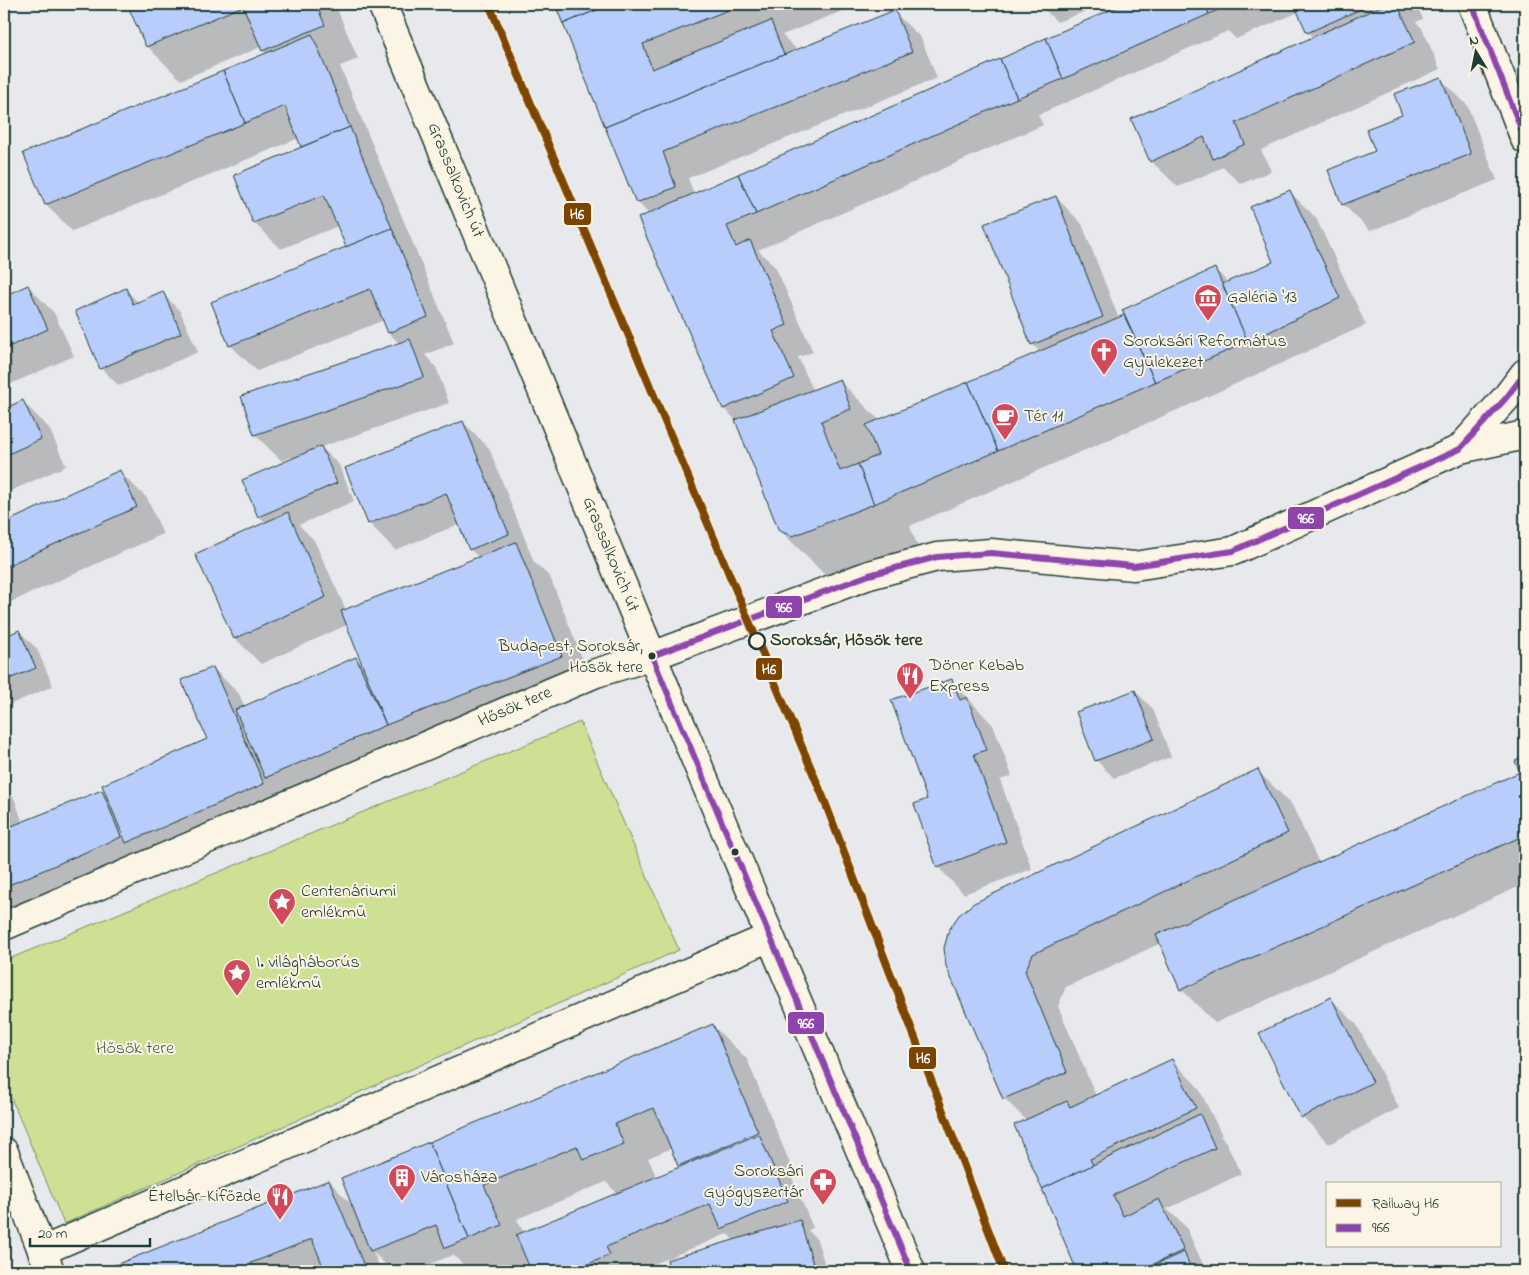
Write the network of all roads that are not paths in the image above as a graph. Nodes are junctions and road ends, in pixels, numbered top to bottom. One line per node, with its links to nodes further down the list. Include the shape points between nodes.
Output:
1 (382, 4): 7 (street, Grassalkovich út)
2 (1472, 4): 3 (street)
3 (1525, 139)
4 (1525, 373): 6 (street, Hősök tere)
5 (1525, 435): 6 (street)
6 (1460, 449): 7 (street, Hősök tere, via 1233,551 1134,566 990,553 937,557 869,575)
7 (652, 656): 8 (street, Hősök tere, via 596,673); 9 (street, Grassalkovich út)
8 (4, 926)
9 (770, 937): 11 (street); 12 (street, Grassalkovich út)
10 (4, 1152): 11 (street)
11 (46, 1261)
12 (911, 1271)

